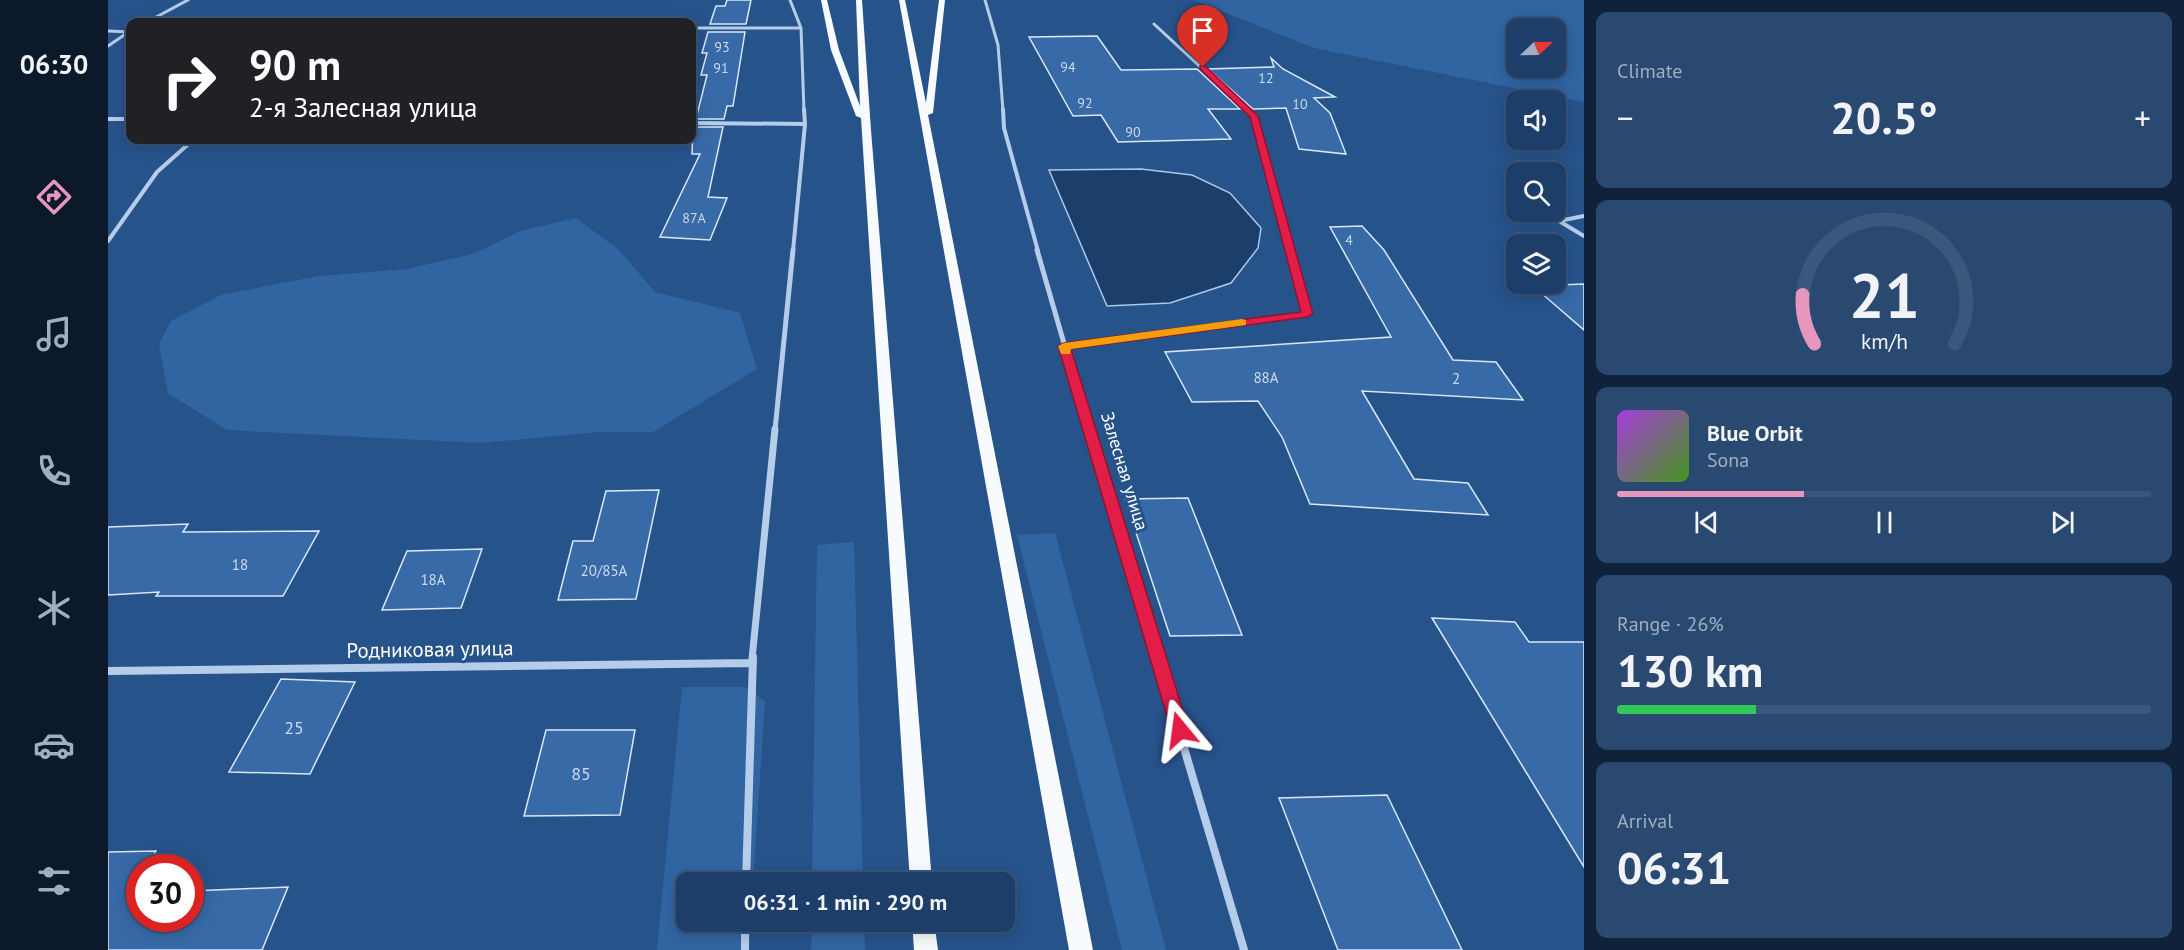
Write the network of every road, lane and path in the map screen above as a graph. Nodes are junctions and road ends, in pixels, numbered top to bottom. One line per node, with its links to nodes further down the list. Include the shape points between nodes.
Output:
1 (188, 0): 8 (street)
2 (790, 0): 11 (street)
3 (824, 0): 21 (main road, via 835,50)
4 (859, 0): 21 (main road)
5 (902, 0): 20 (main road)
6 (942, 0): 20 (main road)
7 (985, 0): 26 (street, Залесная улица, via 998,45 1004,128)
8 (154, 18)
9 (1154, 24): 26 (street, via 1254,116 1307,314)
10 (696, 28): 11 (street)
11 (801, 28): 19 (street)
12 (108, 31): 13 (street)
13 (126, 32)
14 (126, 35): 15 (street)
15 (108, 46)
16 (108, 119): 17 (street)
17 (126, 119)
18 (696, 123): 19 (street)
19 (805, 124): 27 (street)
20 (927, 128): 35 (main road)
21 (866, 130): 30 (main road)
22 (188, 144): 25 (street, via 157,172)
23 (1584, 216): 24 (street, via 1559,221)
24 (1584, 236)
25 (108, 241)
26 (1064, 346): 36 (street, Залесная улица)
27 (752, 663): 28 (street, Родниковая улица); 29 (street)
28 (108, 671)
29 (746, 872)
30 (920, 872)
31 (745, 932): 33 (street)
32 (925, 932): 34 (main road)
33 (745, 950)
34 (926, 950)
35 (1081, 950)
36 (1244, 950)

